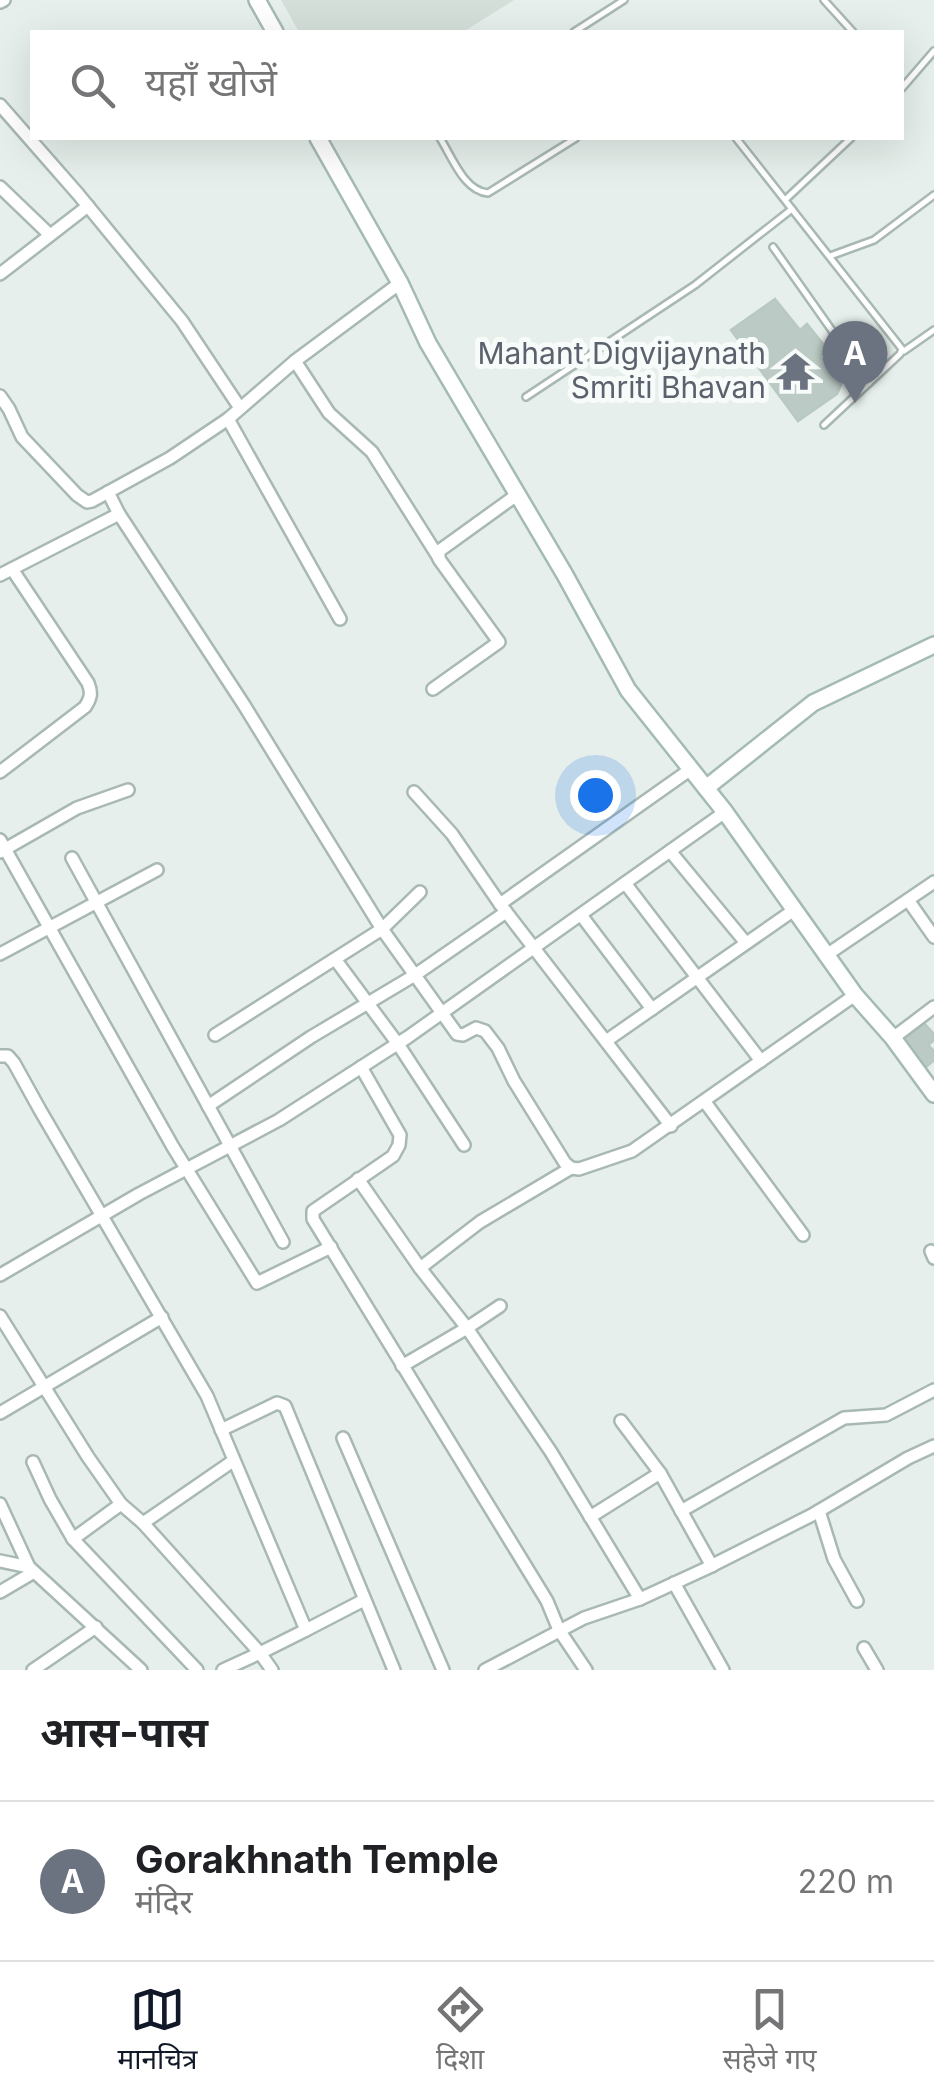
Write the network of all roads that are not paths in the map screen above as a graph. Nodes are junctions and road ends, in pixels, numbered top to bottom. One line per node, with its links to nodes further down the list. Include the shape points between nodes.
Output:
1 (257, 0): 4 (street)
2 (624, 0): 5 (lane)
3 (824, 0): 6 (lane)
4 (274, 30)
5 (577, 30)
6 (851, 30)
7 (934, 50): 8 (lane)
8 (904, 85)
9 (0, 105): 10 (street)
10 (30, 139)
11 (30, 140): 20 (street)
12 (319, 140): 26 (street)
13 (441, 140): 14 (lane, via 469,186 481,193)
14 (573, 140)
15 (738, 140): 19 (lane)
16 (846, 140): 19 (lane)
17 (0, 187): 22 (street)
18 (934, 195): 24 (lane, via 874,240)
19 (786, 199): 21 (lane)
20 (88, 206): 22 (street); 33 (street, via 182,321)
21 (793, 208): 24 (lane); 32 (lane, via 695,285)
22 (50, 235): 25 (street)
23 (773, 247): 30 (lane)
24 (830, 256): 28 (lane, via 900,344)
25 (0, 274)
26 (400, 283): 29 (street); 37 (street)
27 (934, 330): 28 (lane)
28 (900, 354): 30 (lane)
29 (295, 360): 33 (street); 39 (street, via 328,413 372,452)
30 (869, 382): 35 (lane)
31 (0, 396): 36 (street, via 22,436 77,496 87,502)
32 (526, 397)
33 (240, 408): 34 (street)
34 (228, 419): 36 (street); 41 (street)
35 (824, 425)
36 (108, 492): 38 (street)
37 (518, 494): 39 (street, via 442,546); 44 (street, via 628,690)
38 (119, 514): 40 (street); 63 (street)
39 (439, 559): 43 (street, via 500,642)
40 (4, 571): 45 (street, via 91,691 86,707)
41 (340, 619)
42 (933, 647): 46 (street, via 813,702)
43 (434, 689)
44 (691, 769): 46 (street); 59 (street)
45 (0, 772)
46 (706, 788): 49 (street)
47 (128, 790): 50 (street)
48 (414, 792): 59 (street)
49 (724, 812): 51 (street); 60 (street)
50 (2, 847): 62 (street)
51 (670, 851): 55 (street); 65 (street)
52 (72, 858): 58 (street)
53 (157, 870): 58 (street)
54 (934, 882): 57 (street)
55 (625, 883): 61 (street); 71 (street)
56 (420, 892): 63 (street)
57 (908, 900): 64 (street); 68 (street)
58 (98, 903): 62 (street); 86 (street)
59 (503, 908): 66 (street); 70 (street)
60 (794, 910): 65 (street); 68 (street)
61 (581, 915): 66 (street); 75 (street)
62 (50, 928): 67 (street); 91 (street)
63 (382, 929): 69 (street); 70 (street)
64 (934, 938)
65 (746, 944): 71 (street)
66 (535, 948): 76 (street); 79 (street)
67 (0, 954)
68 (826, 956): 72 (street)
69 (335, 958): 73 (street); 77 (street)
70 (415, 975): 73 (street); 76 (street)
71 (697, 977): 75 (street); 82 (street)
72 (855, 996): 78 (street); 82 (street)
73 (368, 1002): 80 (street); 86 (street)
74 (934, 1007): 78 (street)
75 (652, 1009): 79 (street)
76 (442, 1013): 80 (street); 90 (street, via 457,1034 486,1031)
77 (215, 1035)
78 (893, 1038): 84 (street)
79 (606, 1041): 87 (street)
80 (398, 1044): 83 (street); 88 (street)
81 (0, 1056): 93 (street, via 14,1063)
82 (761, 1062): 85 (street)
83 (361, 1067): 89 (street); 92 (street, via 400,1135 393,1156)
84 (934, 1094)
85 (705, 1102): 87 (street); 94 (street)
86 (208, 1106): 89 (street)
87 (671, 1126): 90 (street, via 632,1151)
88 (464, 1145)
89 (231, 1146): 91 (street); 95 (street)
90 (571, 1168): 97 (street, via 480,1222)
91 (187, 1170): 93 (street); 96 (street, via 257,1283)
92 (358, 1180): 96 (street, via 313,1211); 97 (street)
93 (101, 1216): 98 (street); 101 (street)
94 (803, 1235)
95 (283, 1242)
96 (330, 1248): 103 (street)
97 (420, 1268): 102 (street)
98 (0, 1274)
99 (500, 1306): 102 (street)
100 (0, 1316): 104 (street)
101 (162, 1317): 104 (street); 108 (street)
102 (467, 1328): 103 (street); 118 (street)
103 (402, 1366): 131 (street)
104 (45, 1386): 106 (street); 115 (street)
105 (934, 1390): 117 (street, via 886,1415 844,1418)
106 (0, 1413)
107 (622, 1421): 113 (street)
108 (221, 1430): 111 (street); 127 (street, via 276,1403 285,1406)
109 (343, 1438): 140 (street)
110 (934, 1446): 116 (street)
111 (233, 1461): 119 (street); 130 (street)
112 (33, 1462): 120 (street)
113 (660, 1474): 117 (street); 118 (street)
114 (0, 1504): 123 (street)
115 (122, 1504): 119 (street); 120 (street)
116 (819, 1511): 122 (street); 128 (street, via 834,1559)
117 (681, 1512): 122 (street)
118 (590, 1517): 126 (street)
119 (143, 1523): 133 (street)
120 (73, 1539): 136 (street)
121 (0, 1562): 123 (street)
122 (712, 1566): 124 (street)
123 (32, 1569): 125 (street); 129 (street)
124 (674, 1583): 126 (street); 143 (street)
125 (0, 1592)
126 (640, 1599): 131 (street)
127 (364, 1600): 130 (street); 139 (street)
128 (857, 1600)
129 (96, 1627): 134 (street); 135 (street)
130 (306, 1630): 133 (street)
131 (559, 1630): 141 (street); 142 (street)
132 (864, 1648): 144 (street)
133 (260, 1653): 137 (street); 138 (street)
134 (33, 1670)
135 (141, 1670)
136 (197, 1670)
137 (223, 1670)
138 (272, 1670)
139 (394, 1670)
140 (442, 1670)
141 (485, 1670)
142 (586, 1670)
143 (724, 1670)
144 (877, 1670)

